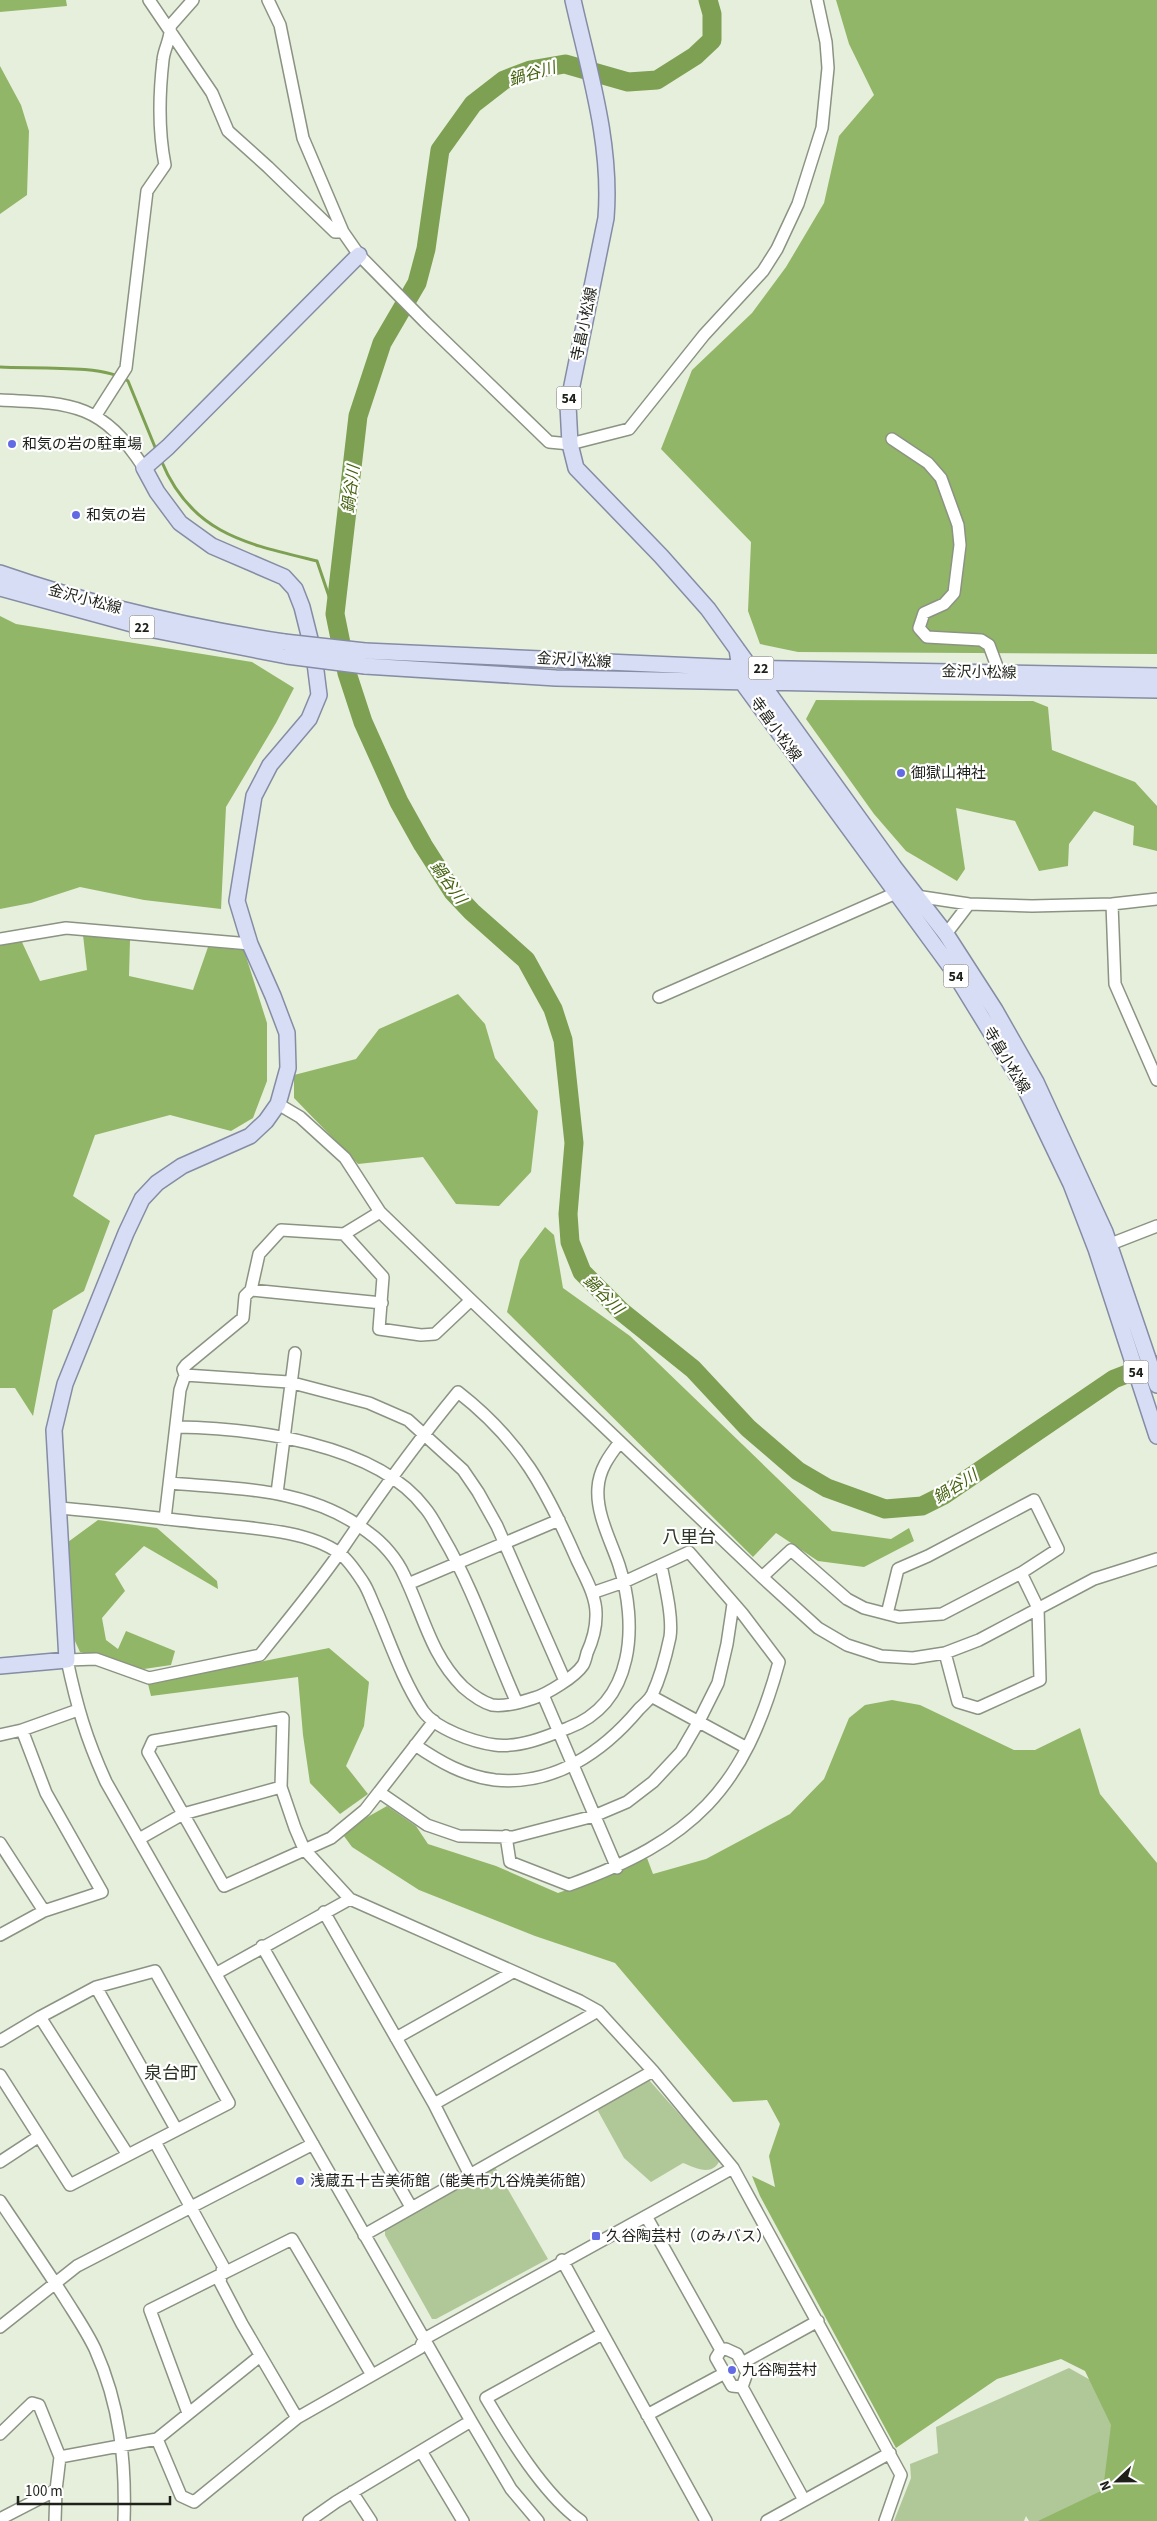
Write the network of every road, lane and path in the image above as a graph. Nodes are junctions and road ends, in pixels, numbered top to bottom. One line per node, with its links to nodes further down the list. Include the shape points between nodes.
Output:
1 (149, 0): 6 (street)
2 (193, 0): 6 (street, via 170,26)
3 (268, 0): 7 (street, via 280,25 303,138)
4 (573, 0): 12 (main road, 寺畠小松線 / 54, via 600,121 608,191 606,218 568,405)
5 (817, 0): 12 (street, via 828,68 822,128 798,204 778,249 629,429)
6 (171, 33): 7 (street, via 212,92 228,131 336,232); 10 (street, via 164,48 160,82 160,138 165,165 147,191 126,368)
7 (343, 232): 8 (street)
8 (360, 255): 12 (street, via 549,442); 13 (main road, via 168,448)
9 (0, 400): 10 (street, via 64,404)
10 (96, 415): 13 (street, via 117,432)
11 (892, 439): 18 (street, via 928,463 941,478 958,525 960,546 954,593 944,604 924,613 919,628 927,637 981,640 989,645)
12 (570, 444): 17 (main road, 寺畠小松線 / 54, via 576,468 708,609 737,648)
13 (147, 465): 29 (main road, via 157,492 180,523 212,546 284,576 295,589 302,607 314,655 320,695 309,719 270,765 254,796 237,901)
14 (0, 573): 16 (main road, 金沢小松線 / 22, via 156,618)
15 (0, 588): 16 (main road, 金沢小松線 / 22, via 154,630)
16 (286, 649): 17 (main road, 金沢小松線 / 22, bridge, via 556,678)
17 (745, 672): 18 (main road, 金沢小松線 / 22); 20 (main road, 金沢小松線 / 22); 22 (main road, 寺畠小松線 / 54)
18 (1000, 672): 19 (main road, 金沢小松線 / 22)
19 (1157, 676)
20 (762, 683): 21 (main road, 金沢小松線 / 22); 23 (main road, 寺畠小松線 / 54)
21 (1157, 690)
22 (896, 893): 23 (street); 30 (street); 36 (main road, 寺畠小松線 / 54, via 952,969 1025,1088)
23 (917, 897): 25 (street); 27 (main road, 寺畠小松線 / 54)
24 (1157, 899): 26 (street)
25 (969, 904): 26 (street); 27 (street)
26 (1112, 904): 31 (street, via 1116,984)
27 (946, 934): 36 (main road, 寺畠小松線 / 54, via 1036,1082)
28 (0, 939): 29 (street, via 66,928)
29 (250, 944): 32 (main road, via 287,1033 288,1068)
30 (659, 997)
31 (1157, 1080)
32 (278, 1104): 33 (street, via 300,1117 345,1158); 52 (main road, via 250,1136 182,1166 157,1183 142,1199 65,1384 54,1430)
33 (380, 1212): 35 (street); 38 (street)
34 (1157, 1226): 36 (street)
35 (344, 1234): 37 (street, via 282,1230 259,1254); 39 (street, via 383,1277)
36 (1102, 1247): 43 (main road, 寺畠小松線 / 54, via 1139,1330); 46 (main road, 寺畠小松線 / 54, via 1124,1335)
37 (250, 1290): 39 (street); 41 (street, via 245,1296 243,1318 186,1365 183,1369)
38 (471, 1300): 39 (street, via 435,1334 421,1335 379,1329); 48 (street)
39 (382, 1303)
40 (295, 1353): 42 (street)
41 (186, 1375): 42 (street); 44 (street, via 180,1390)
42 (289, 1382): 45 (street, via 388,1410); 47 (street)
43 (1157, 1385)
44 (176, 1428): 47 (street); 50 (street)
45 (424, 1433): 49 (street); 54 (street, via 458,1392 500,1427 520,1452); 56 (street, via 463,1470)
46 (1157, 1436)
47 (282, 1437): 49 (street, via 342,1453); 51 (street)
48 (620, 1442): 62 (street); 63 (street, via 601,1471 598,1500)
49 (392, 1478): 55 (street); 59 (street, via 426,1508)
50 (170, 1483): 51 (street); 53 (street)
51 (276, 1493): 55 (street, via 330,1508)
52 (59, 1508): 53 (street); 70 (main road)
53 (165, 1519): 57 (street, via 285,1532)
54 (559, 1520): 56 (street); 65 (street)
55 (356, 1526): 57 (street); 64 (street, via 386,1548)
56 (504, 1543): 59 (street); 72 (street)
57 (339, 1553): 70 (street, via 260,1655 149,1678 96,1659); 77 (street, via 364,1583 403,1674 424,1712)
58 (1157, 1559): 67 (street, via 1094,1580)
59 (458, 1563): 64 (street); 75 (street)
60 (660, 1565): 63 (street); 66 (street, via 690,1552); 74 (street, via 670,1635)
61 (1021, 1573): 67 (street); 68 (street, via 942,1614 899,1617); 68 (street, via 1058,1549 1034,1500 898,1569)
62 (762, 1577): 68 (street, via 791,1550 847,1599); 69 (street, via 818,1628 847,1646 881,1656 913,1658)
63 (624, 1582): 65 (street); 80 (street, via 628,1646 624,1670 615,1691 605,1706 575,1726)
64 (408, 1584): 75 (street, via 435,1651 447,1671 471,1694 492,1705)
65 (592, 1593): 72 (street, via 597,1614 592,1640 583,1665)
66 (733, 1604): 78 (street, via 728,1644 718,1682); 83 (street, via 780,1662 765,1710)
67 (1038, 1608): 69 (street, via 979,1640); 69 (street, via 1040,1680 978,1708 958,1702)
68 (887, 1614)
69 (945, 1653)
70 (67, 1660): 71 (main road); 76 (street)
71 (0, 1666)
72 (565, 1681): 73 (street)
73 (543, 1695): 75 (street); 80 (street)
74 (651, 1696): 78 (street); 84 (street, via 627,1725)
75 (517, 1703)
76 (78, 1710): 79 (street); 90 (street, via 106,1782)
77 (434, 1721): 80 (street, via 461,1736 494,1745 526,1742); 82 (street)
78 (699, 1722): 83 (street); 88 (street, via 681,1752 652,1782 626,1802)
79 (22, 1730): 81 (street); 95 (street, via 46,1793 102,1892)
80 (558, 1732): 84 (street)
81 (0, 1735)
82 (415, 1745): 84 (street, via 467,1774 496,1780 553,1773); 86 (street)
83 (747, 1748): 93 (street, via 714,1800 696,1818 660,1844)
84 (573, 1766): 88 (street)
85 (281, 1787): 87 (street); 87 (street, via 283,1718 153,1741 148,1752); 92 (street)
86 (379, 1792): 89 (street, via 427,1825 459,1836); 92 (street, via 365,1810 332,1838)
87 (184, 1814): 90 (street); 92 (street, via 224,1886)
88 (594, 1816): 89 (street, via 513,1837); 93 (street)
89 (506, 1836): 93 (street, via 510,1862 569,1885)
90 (139, 1838): 100 (street)
91 (0, 1843): 95 (street)
92 (304, 1849): 94 (street)
93 (617, 1868)
94 (350, 1899): 96 (street); 99 (street)
95 (44, 1911): 97 (street)
96 (324, 1912): 98 (street); 104 (street)
97 (0, 1935)
98 (262, 1946): 100 (street); 119 (street)
99 (513, 1972): 102 (street); 104 (street)
100 (217, 1973): 112 (street)
101 (96, 1988): 103 (street); 109 (street); 109 (street, via 155,1971 229,2103)
102 (598, 2011): 106 (street); 108 (street)
103 (40, 2017): 105 (street); 113 (street)
104 (396, 2038): 108 (street)
105 (0, 2041)
106 (652, 2071): 115 (street); 116 (street)
107 (0, 2075): 110 (street)
108 (434, 2104): 116 (street)
109 (176, 2129): 111 (street)
110 (38, 2137): 113 (street, via 70,2185); 114 (street)
111 (155, 2142): 113 (street); 118 (street)
112 (312, 2144): 118 (street); 121 (street)
113 (128, 2155)
114 (0, 2162)
115 (733, 2168): 120 (street); 125 (street)
116 (470, 2175): 119 (street)
117 (0, 2201): 124 (street)
118 (192, 2207): 123 (street, via 223,2266); 124 (street, via 78,2266)
119 (411, 2207): 121 (street)
120 (646, 2216): 122 (street); 129 (street)
121 (364, 2235): 128 (street)
122 (562, 2260): 127 (street); 128 (street)
123 (222, 2274): 130 (street, via 220,2282); 133 (street, via 292,2239); 135 (street, via 150,2310)
124 (55, 2283): 126 (street); 141 (street, via 94,2348 113,2397)
125 (818, 2321): 131 (street); 143 (street)
126 (0, 2327)
127 (602, 2334): 136 (street); 155 (street, via 486,2398 511,2440 544,2483 568,2512)
128 (424, 2338): 133 (street, via 420,2348); 138 (street)
129 (720, 2350): 131 (street, via 726,2348 737,2354); 132 (street, via 716,2358)
130 (260, 2356): 135 (street); 137 (street)
131 (742, 2363): 134 (street, via 747,2373)
132 (723, 2374): 134 (street, via 732,2386); 136 (street)
133 (372, 2375): 137 (street)
134 (742, 2387): 147 (street)
135 (188, 2413): 140 (street)
136 (647, 2415): 156 (street)
137 (297, 2418): 140 (street, via 194,2502 181,2496)
138 (471, 2421): 142 (street); 154 (street, via 511,2488)
139 (0, 2434): 144 (street, via 32,2403 39,2405)
140 (157, 2439): 141 (street)
141 (122, 2445): 144 (street); 150 (street)
142 (421, 2451): 146 (street); 153 (street)
143 (890, 2453): 147 (street); 158 (street, via 901,2475)
144 (60, 2457): 145 (street)
145 (56, 2490): 148 (street); 149 (street)
146 (352, 2492): 151 (street); 152 (street)
147 (804, 2500): 157 (street)
148 (0, 2519)
149 (55, 2521)
150 (124, 2521)
151 (308, 2521)
152 (371, 2521)
153 (463, 2521)
154 (538, 2521)
155 (581, 2521)
156 (706, 2521)
157 (767, 2521)
158 (885, 2521)

